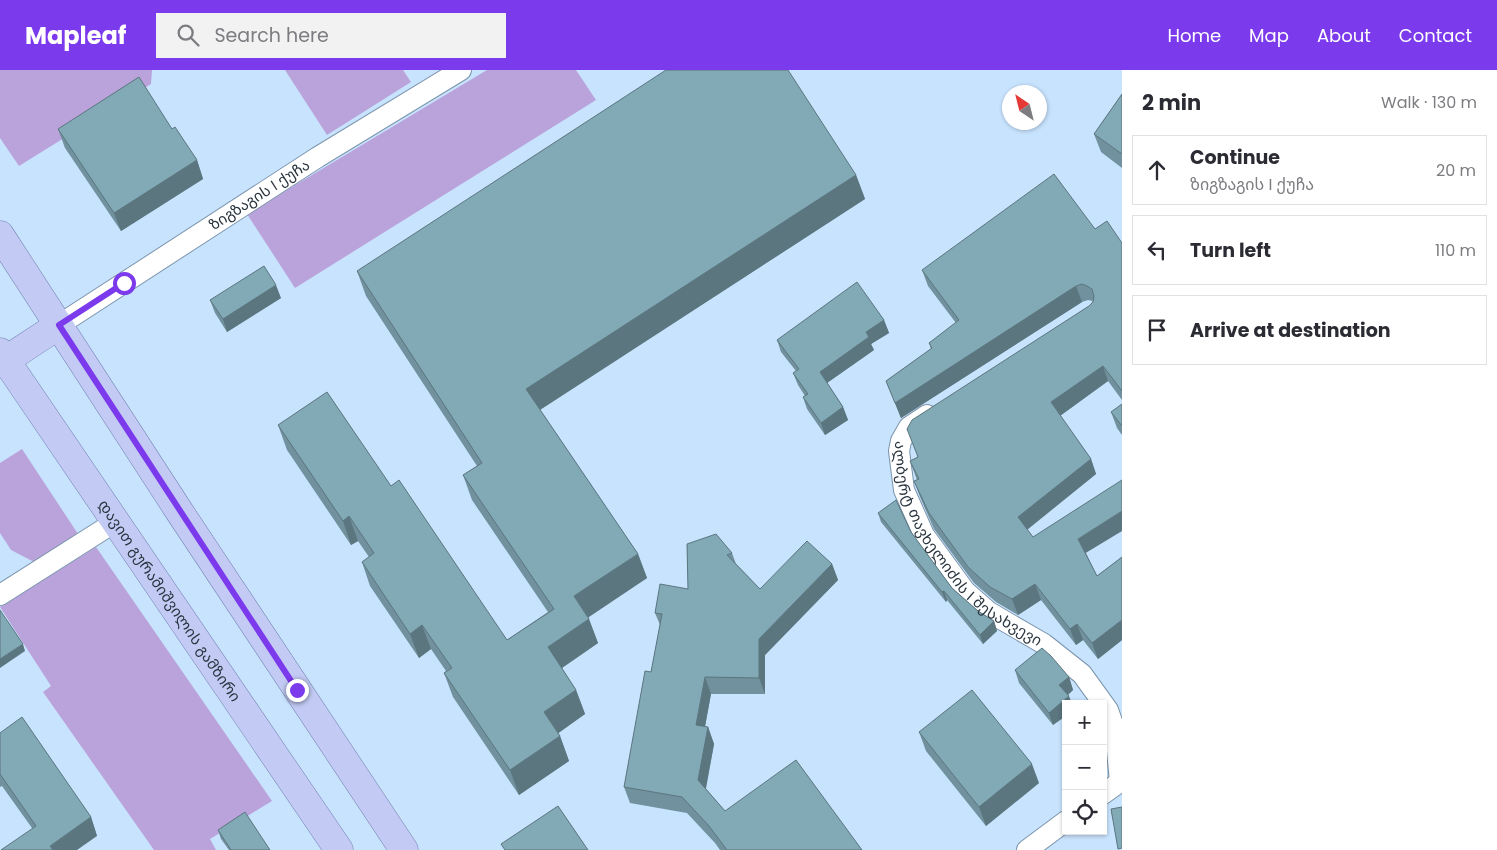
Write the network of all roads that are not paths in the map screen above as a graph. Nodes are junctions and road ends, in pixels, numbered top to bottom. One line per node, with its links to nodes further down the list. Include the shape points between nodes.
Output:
1 (461, 70): 3 (street, ზიგზაგის I ქუჩა, via 318,157)
2 (0, 235): 3 (main road)
3 (59, 325): 4 (main road); 12 (main road)
4 (3, 356): 6 (main road, დავით გურამიშვილის გამზირი)
5 (941, 406): 8 (street, ალბერტ თავხელიძის I შესახვევი, via 909,427 899,451 904,490 924,535 965,591 989,612 1044,644 1082,674 1108,710 1115,730)
6 (114, 522): 7 (street); 11 (main road, დავით გურამიშვილის გამზირი)
7 (0, 595)
8 (1121, 782): 9 (street)
9 (1107, 791)
10 (1062, 825): 13 (street)
11 (338, 850)
12 (404, 850)
13 (1027, 850)

